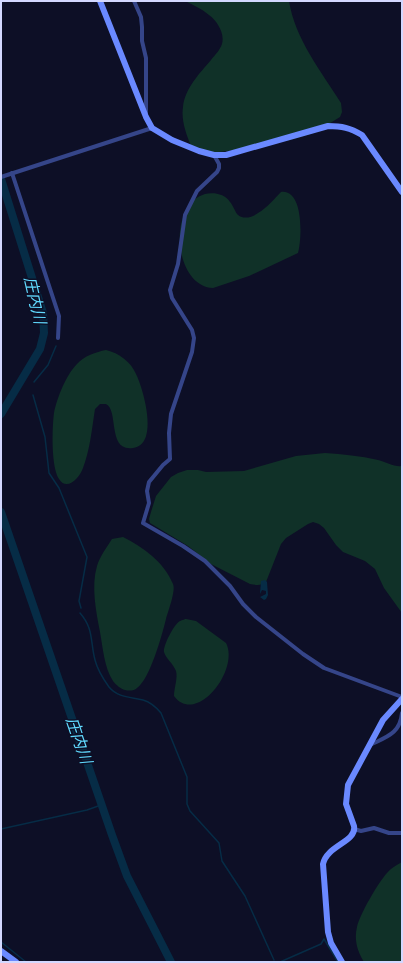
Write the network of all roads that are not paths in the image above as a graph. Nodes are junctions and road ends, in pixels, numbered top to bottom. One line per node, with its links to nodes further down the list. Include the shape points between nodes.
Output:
1 (100, 1): 3 (main road)
2 (134, 1): 3 (street, via 141,17 146,58)
3 (146, 117): 4 (main road)
4 (152, 128): 5 (main road, via 172,140); 6 (street)
5 (214, 155): 8 (main road, via 226,155 328,126 342,126 362,135); 10 (street, via 219,168 198,190 185,215 178,264 170,290 194,338 192,352 171,414 170,459 147,487 149,503 143,523 205,561 230,586 243,604 303,654 324,668)
6 (11, 173): 7 (street); 9 (street, via 59,316)
7 (1, 176)
8 (402, 192)
9 (58, 338)
10 (402, 698): 12 (main road, via 383,720)
11 (402, 712): 12 (street, via 398,727 393,733)
12 (369, 746): 13 (main road, via 346,792 347,808)
13 (354, 830): 14 (street, via 374,828 389,833); 17 (main road, via 349,838 329,852 323,864 328,932)
14 (402, 833)
15 (1, 950): 16 (main road)
16 (16, 962)
17 (342, 962)

